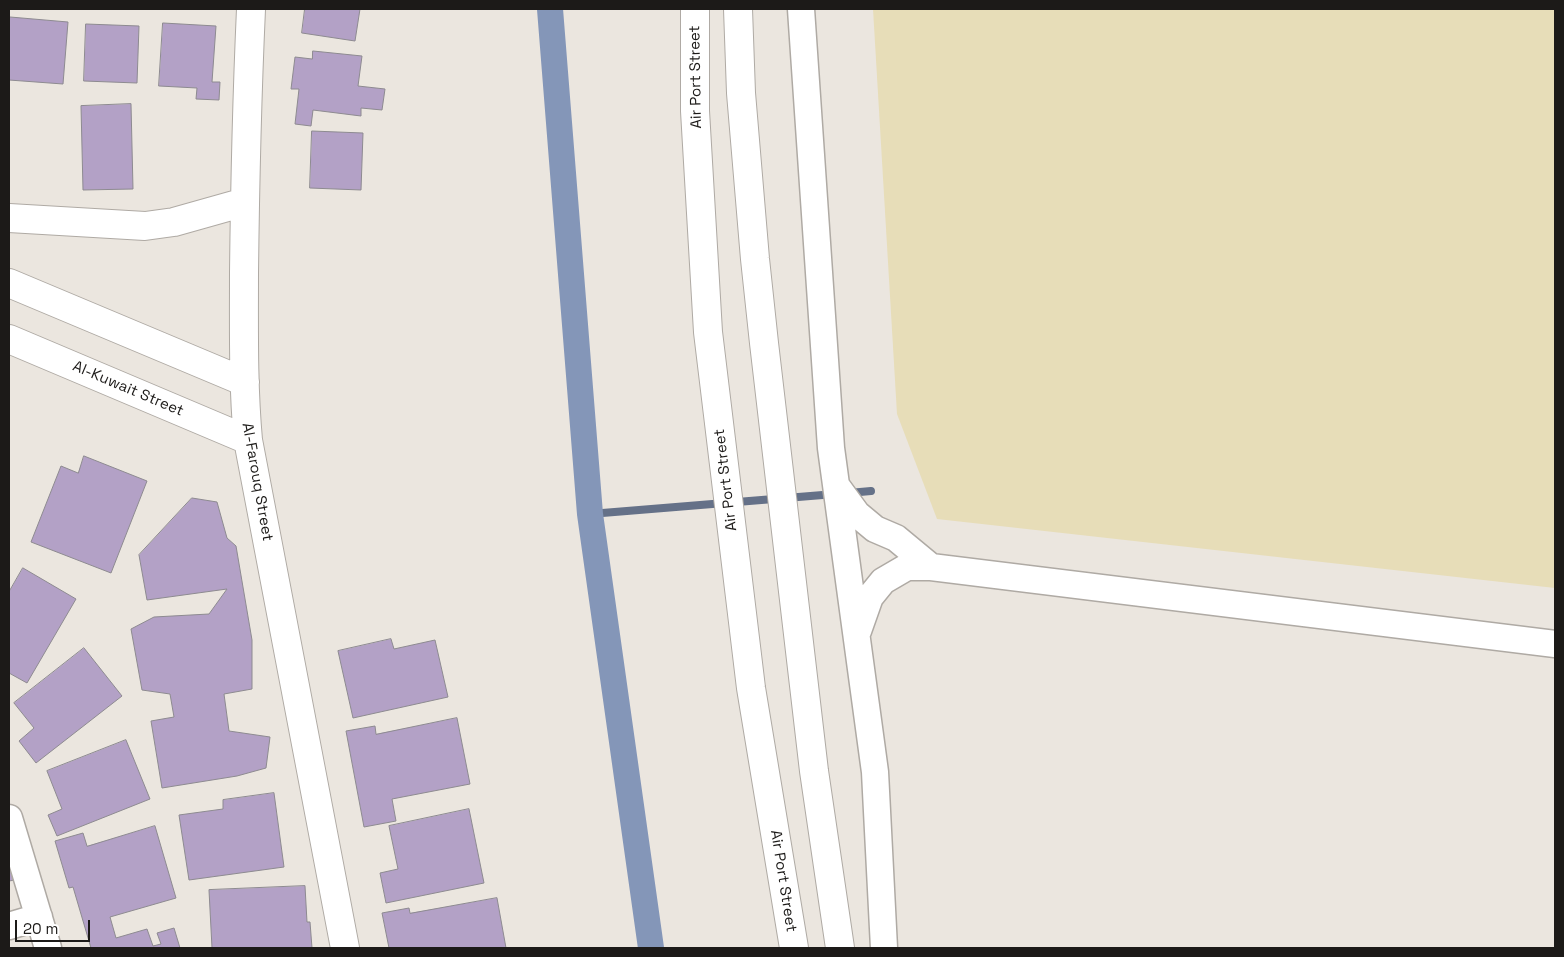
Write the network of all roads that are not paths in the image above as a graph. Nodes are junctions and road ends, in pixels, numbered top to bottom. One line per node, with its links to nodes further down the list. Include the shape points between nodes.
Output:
1 (251, 9): 5 (main road, Al-Farouq Street)
2 (695, 9): 20 (main road, Air Port Street, via 696,111 708,332 752,688)
3 (738, 9): 21 (main road, via 754,250 764,343 814,771)
4 (801, 9): 11 (street)
5 (245, 202): 6 (main road, via 174,222 145,226); 9 (main road, Al-Farouq Street)
6 (9, 218)
7 (9, 282): 9 (main road)
8 (9, 339): 10 (main road, Al-Kuwait Street)
9 (245, 382): 10 (main road, Al-Farouq Street)
10 (248, 440): 19 (main road, Al-Farouq Street)
11 (836, 486): 12 (street, via 857,514 875,529 896,538); 13 (street)
12 (931, 567): 13 (street, via 907,567 883,581 870,597); 14 (street)
13 (856, 636): 22 (street, via 876,772)
14 (1555, 644)
15 (9, 818): 16 (street)
16 (39, 917): 17 (street); 18 (street)
17 (9, 926)
18 (48, 948)
19 (345, 948)
20 (794, 948)
21 (840, 948)
22 (884, 948)

